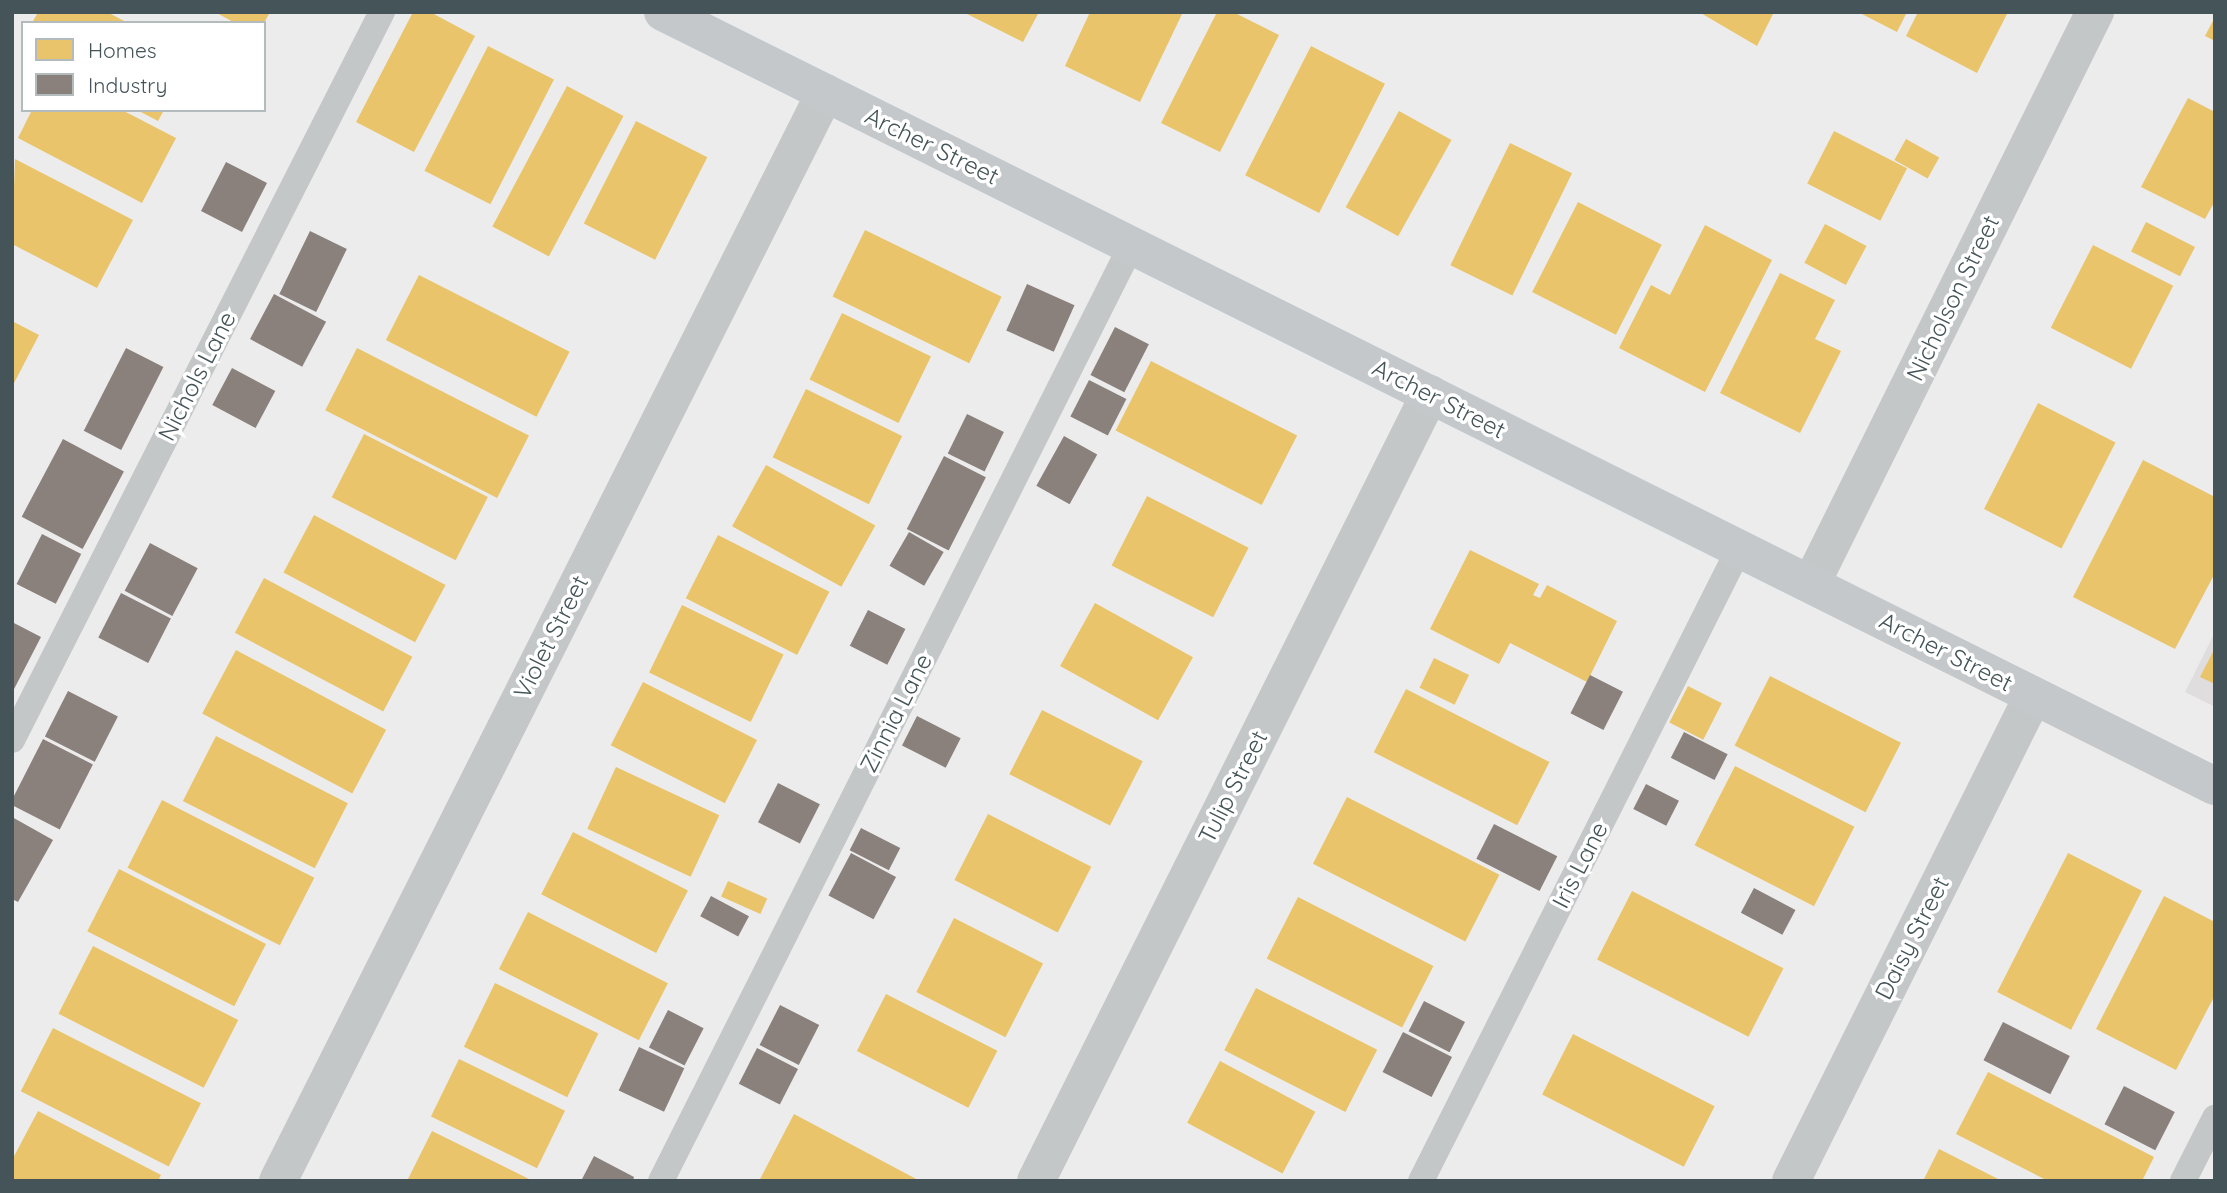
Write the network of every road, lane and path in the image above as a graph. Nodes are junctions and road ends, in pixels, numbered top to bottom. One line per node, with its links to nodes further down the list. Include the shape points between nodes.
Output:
1 (382, 12): 10 (lane, Nichols Lane)
2 (2095, 12): 8 (street, Nicholson Street)
3 (683, 17): 4 (main road, Archer Street)
4 (825, 93): 5 (main road, Archer Street); 13 (street, Violet Street)
5 (1131, 246): 6 (main road, Archer Street); 14 (lane, Zinnia Lane)
6 (1430, 394): 7 (main road, Archer Street); 15 (street, Tulip Street)
7 (1739, 549): 8 (main road, Archer Street); 16 (lane, Iris Lane)
8 (1811, 584): 9 (main road, Archer Street)
9 (2033, 696): 11 (main road, Archer Street); 17 (street, Daisy Street)
10 (12, 740)
11 (2215, 786)
12 (2215, 1118): 18 (lane)
13 (278, 1181)
14 (661, 1181)
15 (1036, 1181)
16 (1420, 1181)
17 (1791, 1181)
18 (2183, 1181)

